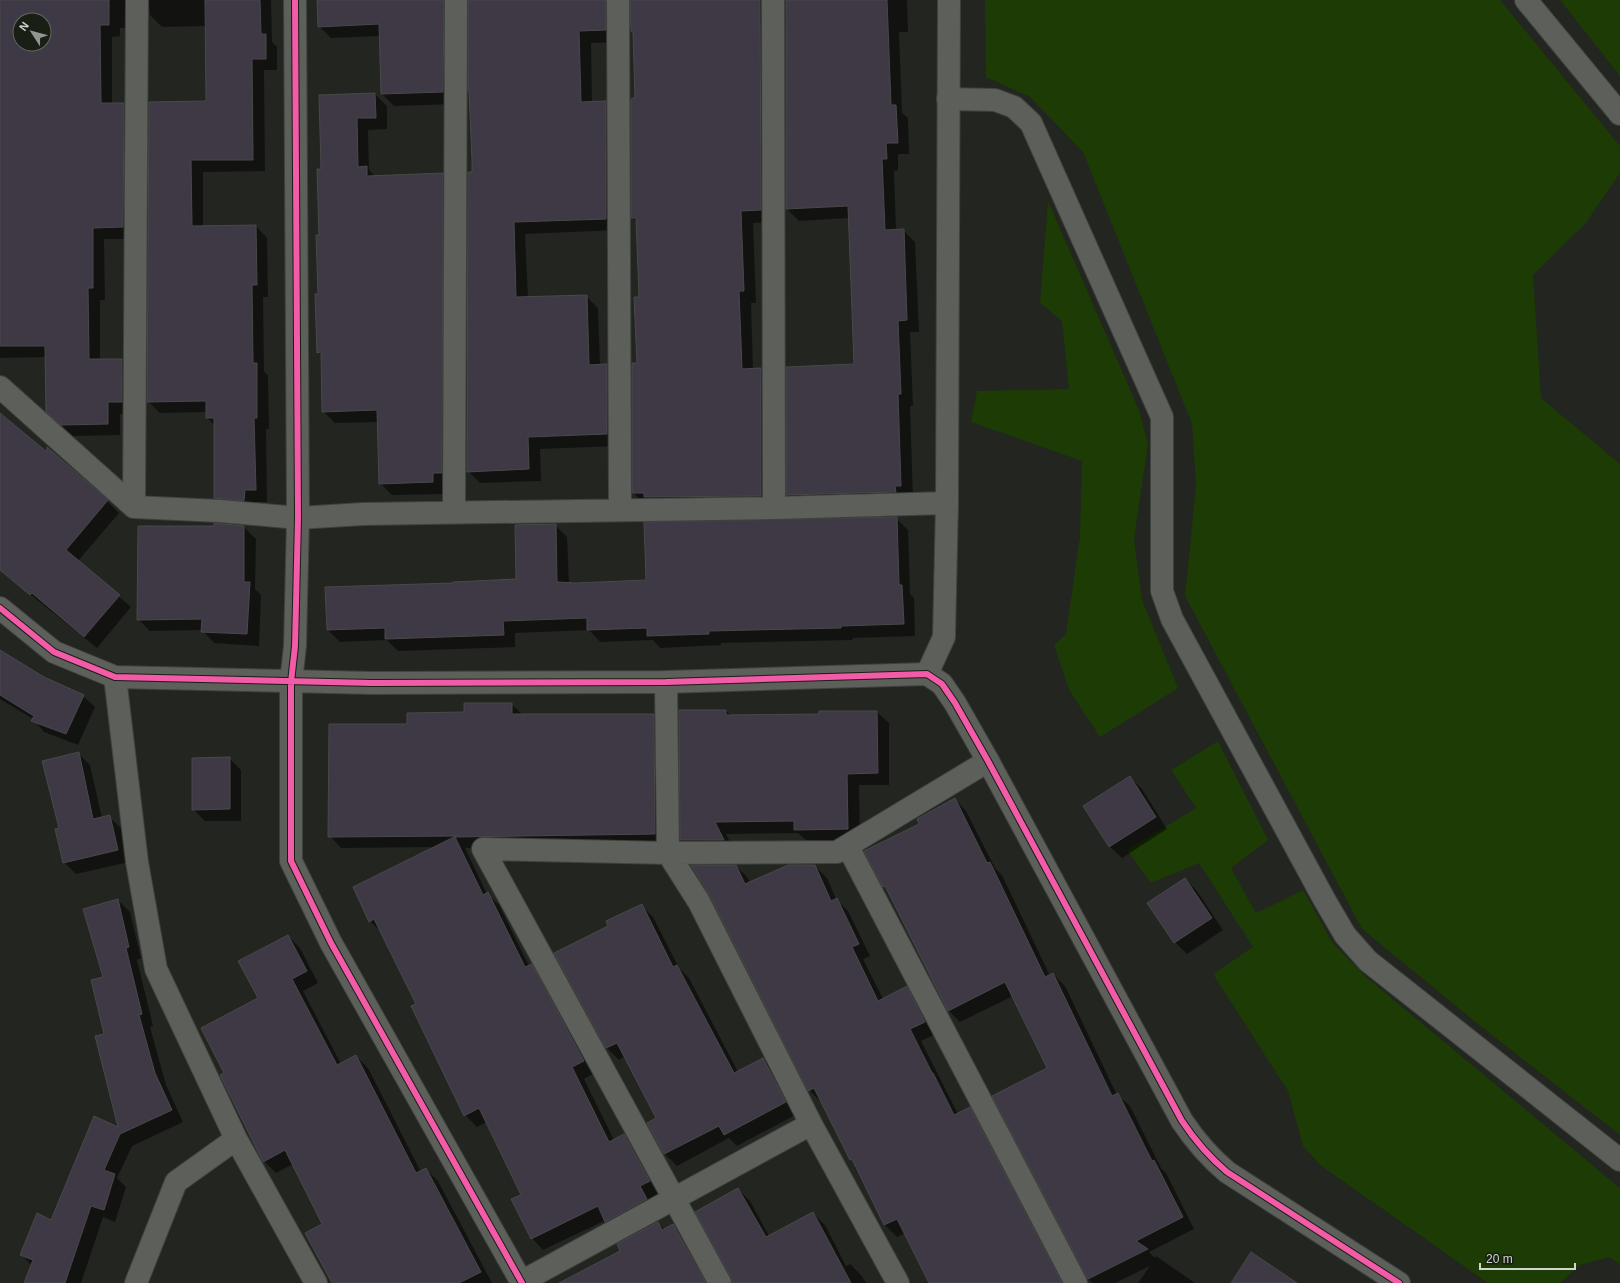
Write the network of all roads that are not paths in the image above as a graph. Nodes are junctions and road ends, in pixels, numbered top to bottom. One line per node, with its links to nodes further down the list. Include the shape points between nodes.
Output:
1 (137, 0): 12 (street)
2 (295, 0): 16 (street)
3 (456, 0): 15 (street)
4 (618, 0): 14 (street)
5 (773, 0): 13 (street)
6 (949, 0): 8 (street)
7 (1526, 0): 9 (street)
8 (948, 99): 11 (street); 27 (street, via 995,100 1014,107 1031,123 1162,417 1162,591 1172,620 1345,935 1368,961)
9 (1620, 114)
10 (0, 387): 12 (street)
11 (947, 503): 13 (street); 18 (street, via 944,637)
12 (134, 508): 16 (street, via 220,511)
13 (774, 508): 14 (street)
14 (620, 509): 15 (street)
15 (454, 512): 16 (street)
16 (298, 518): 20 (street, via 295,646)
17 (0, 608): 19 (street, via 54,652)
18 (927, 674): 21 (street); 22 (street, via 942,684)
19 (115, 677): 20 (street); 26 (street, via 137,862 156,969)
20 (291, 682): 21 (street); 31 (street, via 291,861 331,943)
21 (666, 682): 24 (street)
22 (988, 761): 23 (street); 35 (street, via 1196,1143 1227,1172)
23 (848, 847): 24 (street, via 837,852); 34 (street)
24 (668, 853): 25 (street, via 699,902); 28 (street, via 483,850)
25 (810, 1124): 28 (street); 33 (street)
26 (236, 1139): 29 (street, via 176,1182); 30 (street)
27 (1620, 1160)
28 (674, 1199): 31 (street); 32 (street)
29 (136, 1283)
30 (316, 1283)
31 (521, 1283)
32 (720, 1283)
33 (898, 1283)
34 (1076, 1283)
35 (1399, 1283)

